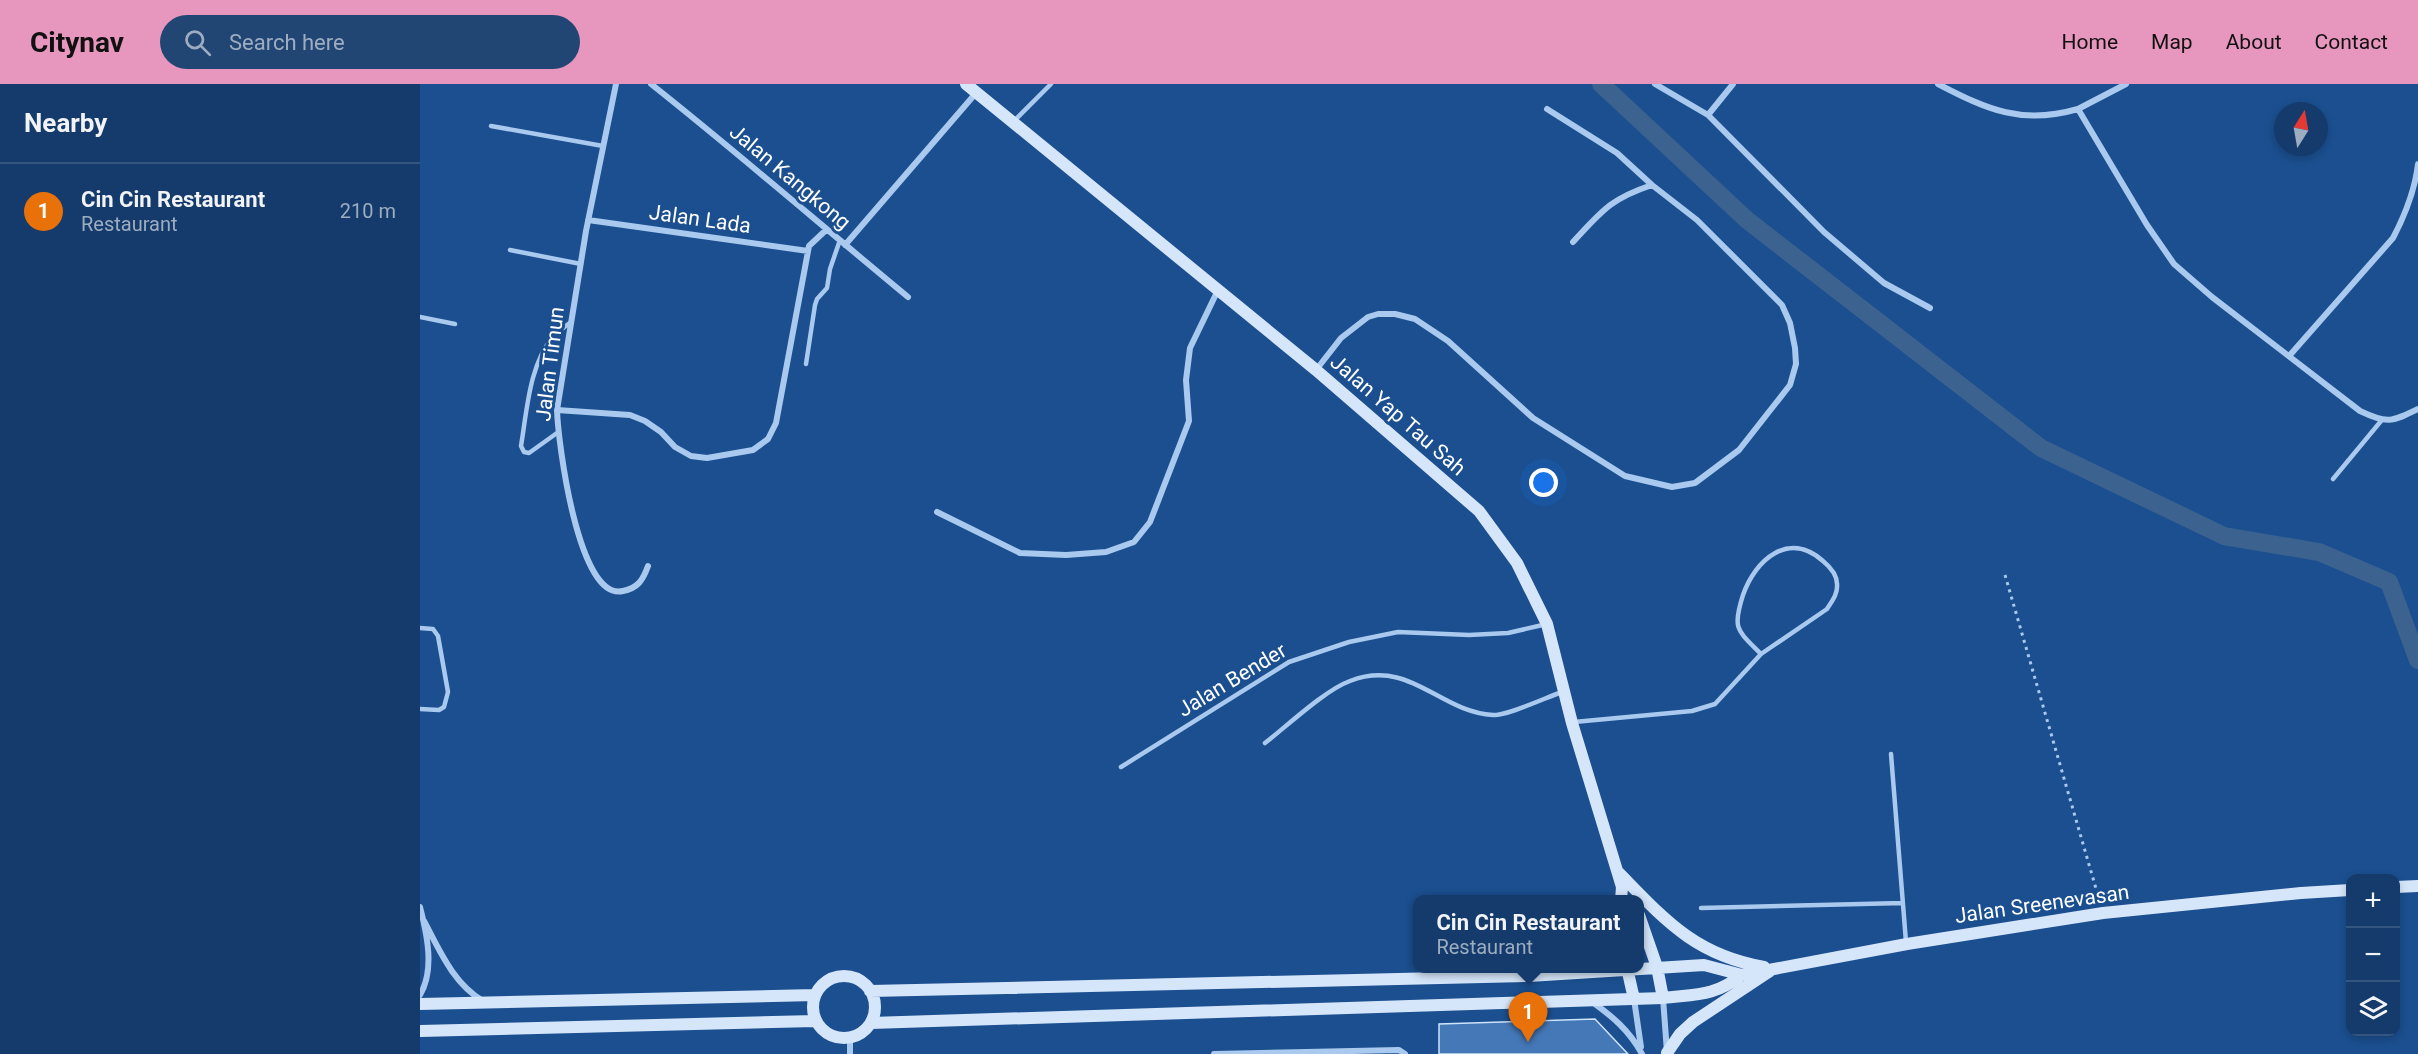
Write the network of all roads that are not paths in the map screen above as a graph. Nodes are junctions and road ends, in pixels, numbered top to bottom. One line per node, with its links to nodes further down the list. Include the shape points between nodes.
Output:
1 (616, 84): 14 (street, Jalan Timun)
2 (651, 84): 18 (street, Jalan Kangkong, via 774,182)
3 (1051, 84): 12 (lane)
4 (1656, 84): 11 (street)
5 (1733, 84): 11 (street)
6 (1938, 84): 10 (street, via 2009,114 2036,117)
7 (2126, 84): 10 (street)
8 (971, 88): 12 (street, Jalan Yap Tau Sah); 19 (street)
9 (1547, 109): 16 (street, via 1617,153)
10 (2078, 109): 30 (street, via 2174,264)
11 (1708, 115): 26 (street, via 1824,232 1884,283)
12 (1013, 122): 24 (street, Jalan Yap Tau Sah)
13 (491, 126): 14 (lane)
14 (603, 146): 17 (street, Jalan Timun)
15 (2418, 164): 30 (street, via 2405,216 2393,238)
16 (1652, 185): 20 (street, via 1614,201); 32 (street, via 1697,220 1782,306 1795,348 1796,364 1790,385 1739,450 1695,483 1672,487 1625,476 1533,418 1448,341 1415,319 1395,314 1368,317 1341,338)
17 (588, 220): 22 (street, Jalan Lada); 23 (street, Jalan Timun)
18 (826, 230): 19 (street, Jalan Kangkong); 22 (street)
19 (842, 242): 25 (street, Jalan Kangkong); 31 (lane, via 830,269 827,288 815,305)
20 (1573, 242)
21 (510, 250): 23 (lane)
22 (808, 251): 34 (street, via 779,412 768,439 753,450 707,458 691,456 653,426 630,415)
23 (580, 264): 28 (street, Jalan Timun)
24 (1218, 290): 32 (street, Jalan Yap Tau Sah); 38 (street, via 1190,348 1186,380 1189,421 1150,522 1134,542 1106,552 1020,553)
25 (908, 297)
26 (1930, 308)
27 (420, 317): 29 (lane)
28 (571, 322): 34 (street, Jalan Timun); 36 (lane, via 553,337 537,367 520,446 529,453)
29 (455, 324)
30 (2290, 355): 35 (street, via 2339,397)
31 (806, 364)
32 (1316, 370): 40 (street, Jalan Yap Tau Sah, via 1479,511 1517,563)
33 (2418, 409): 35 (street)
34 (557, 410): 36 (street, Jalan Timun)
35 (2381, 421): 37 (lane)
36 (557, 433): 39 (street, Jalan Timun, via 574,521 591,569 613,591 619,592 633,589)
37 (2332, 479)
38 (937, 512)
39 (648, 566)
40 (1547, 624): 43 (street, Jalan Yap Tau Sah); 48 (lane, Jalan Bender, via 1509,633 1398,632 1349,642 1289,662)
41 (420, 628): 44 (lane, via 433,629 438,636 448,692 444,707)
42 (1761, 654): 42 (lane, via 1737,628 1736,615 1747,585 1766,557 1780,550 1796,547 1816,554 1836,578 1836,594 1827,609); 45 (lane, via 1715,704 1692,711)
43 (1565, 691): 45 (street, Jalan Yap Tau Sah); 46 (lane, via 1496,716 1449,702 1401,678 1370,676 1339,685)
44 (420, 710)
45 (1572, 723): 49 (street, Jalan Yap Tau Sah)
46 (1265, 743)
47 (1891, 754): 57 (lane)
48 (1121, 767)
49 (1618, 872): 53 (street, Jalan Yap Tau Sah); 54 (street); 55 (street)
50 (2418, 886): 51 (street)
51 (2400, 887)
52 (2346, 890): 62 (street, Jalan Sreenevasan, via 2103,913)
53 (1622, 893)
54 (1616, 895)
55 (1641, 895)
56 (1644, 899): 65 (street, via 1687,938 1740,963)
57 (1903, 903): 59 (lane); 62 (lane)
58 (420, 907): 60 (street)
59 (1701, 908)
60 (424, 921): 70 (street, via 429,961 426,985); 75 (street, via 449,968 471,993)
61 (1644, 929): 63 (street)
62 (1906, 944): 65 (street, Jalan Sreenevasan)
63 (1657, 967): 64 (street); 68 (street, via 1704,965); 72 (street)
64 (1644, 968)
65 (1773, 969): 68 (street, Jalan Sreenevasan); 86 (street, via 1693,1022)
66 (1502, 973): 69 (street)
67 (1628, 973): 73 (street)
68 (1742, 975): 72 (street, via 1711,993)
69 (870, 991): 71 (street, via 853,977 841,976 821,985); 78 (street, via 875,1013)
70 (420, 995)
71 (815, 995): 75 (street); 77 (street)
72 (1663, 998): 73 (street); 86 (street)
73 (1634, 999): 74 (street); 85 (street)
74 (1591, 1001): 78 (street); 85 (street, via 1622,1025)
75 (486, 1002): 76 (street)
76 (420, 1004)
77 (815, 1021): 79 (street); 80 (street, via 830,1035)
78 (871, 1023): 80 (street)
79 (420, 1030)
80 (850, 1038): 81 (street)
81 (850, 1054)
82 (1214, 1054): 83 (street)
83 (1255, 1054): 84 (street, via 1399,1050)
84 (1405, 1054)
85 (1642, 1054)
86 (1667, 1054)

